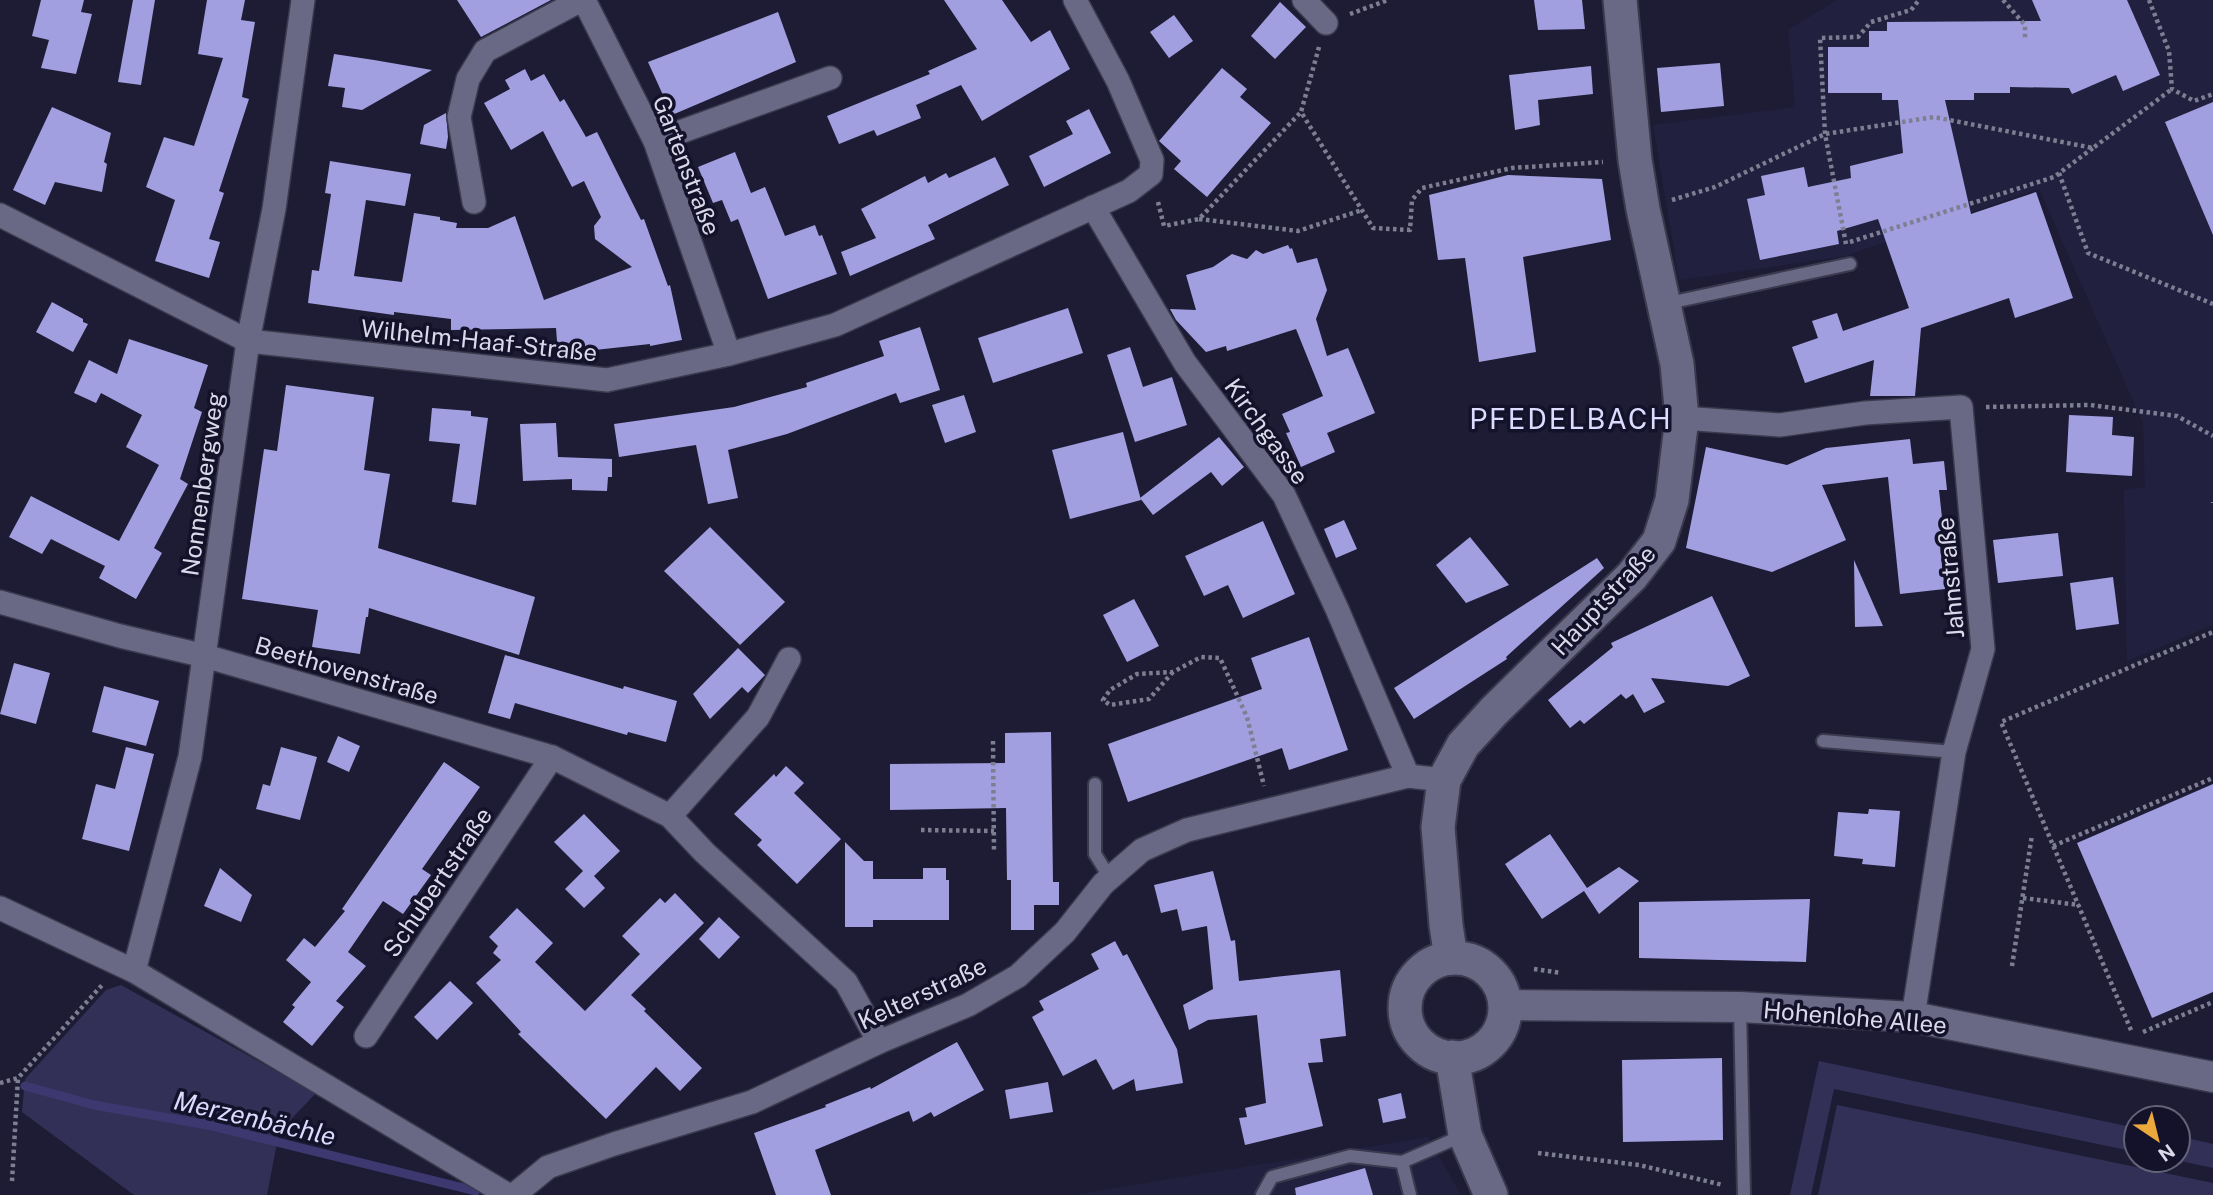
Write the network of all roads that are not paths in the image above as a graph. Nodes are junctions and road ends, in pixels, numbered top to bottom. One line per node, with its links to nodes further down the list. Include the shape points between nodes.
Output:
1 (303, 0): 14 (street, Nonnenbergweg, via 274,209)
2 (582, 0): 8 (street, Gartenstraße); 9 (street, via 485,51 468,79 459,117)
3 (1075, 0): 10 (street, Wilhelm-Haaf-Straße, via 1152,160 1151,174 1129,191)
4 (1304, 0): 6 (street)
5 (1620, 0): 13 (main road, Hauptstraße, via 1635,160)
6 (1326, 23)
7 (830, 78): 8 (street)
8 (655, 141): 15 (street, Gartenstraße)
9 (474, 202)
10 (1093, 207): 15 (street, Wilhelm-Haaf-Straße, via 835,325); 23 (street, Kirchgasse, via 1185,363 1284,495)
11 (0, 215): 14 (street, Wilhelm-Haaf-Straße)
12 (1850, 264): 13 (lane)
13 (1664, 304): 16 (main road, Hauptstraße)
14 (248, 341): 15 (street, Wilhelm-Haaf-Straße, via 607,380); 18 (street, Nonnenbergweg)
15 (729, 354)
16 (1682, 418): 21 (street, Jahnstraße, via 1780,425 1865,413 1961,407 1983,649); 24 (main road, Hauptstraße, via 1672,500 1659,541 1632,576 1494,710 1463,745)
17 (0, 602): 18 (street, Beethovenstraße)
18 (205, 656): 22 (street, Beethovenstraße); 30 (street, Nonnenbergweg, via 190,757)
19 (789, 659): 26 (street, via 758,717)
20 (1823, 741): 21 (lane)
21 (1954, 752): 33 (street, Jahnstraße)
22 (552, 757): 26 (street, Beethovenstraße); 34 (street, Schubertstraße)
23 (1408, 776): 24 (street, Kelterstraße); 27 (street, Kelterstraße, via 1176,835 1142,850)
24 (1444, 780): 29 (main road, Hauptstraße, via 1438,827)
25 (1095, 784): 27 (lane, via 1095,854)
26 (670, 816): 35 (street, Beethovenstraße, via 846,982)
27 (1110, 878): 35 (street, Kelterstraße, via 1065,932 1018,976 968,1005)
28 (0, 908): 30 (street)
29 (1451, 958): 31 (main road, via 1477,962); 36 (main road, via 1435,962 1410,985 1406,1018 1412,1034 1424,1046)
30 (125, 967): 40 (street)
31 (1519, 1006): 32 (street, Hohenlohe Allee); 36 (main road, via 1485,1048)
32 (1740, 1007): 33 (street, Hohenlohe Allee); 45 (lane)
33 (1913, 1017): 37 (street, Hohenlohe Allee)
34 (366, 1036)
35 (879, 1042): 41 (street, Kelterstraße, via 752,1102 548,1167)
36 (1452, 1058): 38 (main road)
37 (2213, 1077)
38 (1465, 1135): 39 (lane); 44 (main road)
39 (1402, 1162): 42 (lane, via 1350,1156 1272,1177); 43 (lane)
40 (508, 1195)
41 (514, 1195)
42 (1262, 1195)
43 (1410, 1195)
44 (1491, 1195)
45 (1744, 1195)

